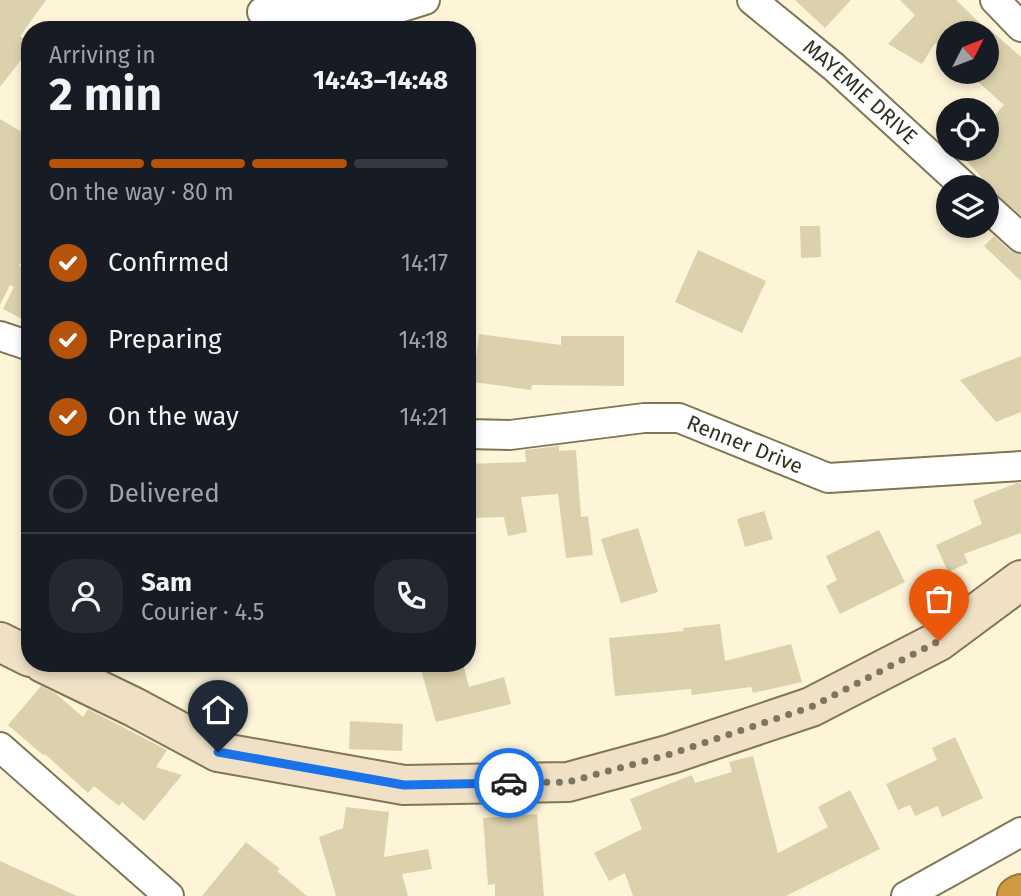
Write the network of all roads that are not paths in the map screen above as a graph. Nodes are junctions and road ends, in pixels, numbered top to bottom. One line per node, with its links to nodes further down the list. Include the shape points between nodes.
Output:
1 (425, 0): 4 (street, via 393,10)
2 (752, 0): 6 (street, MAYEMIE DRIVE, via 834,67)
3 (995, 0): 5 (street)
4 (264, 14)
5 (1021, 27)
6 (952, 175)
7 (999, 218): 8 (street)
8 (1021, 238)
9 (0, 336): 10 (street)
10 (21, 343)
11 (476, 434): 12 (street, Renner Drive, via 510,435 678,418 828,478)
12 (1021, 466)
13 (1021, 580): 16 (street, via 939,641 811,707 671,754 568,782 404,785 218,752)
14 (0, 642): 15 (street)
15 (21, 652)
16 (61, 672)
17 (0, 747): 19 (street)
18 (1021, 832): 20 (street)
19 (169, 896)
20 (905, 896)

